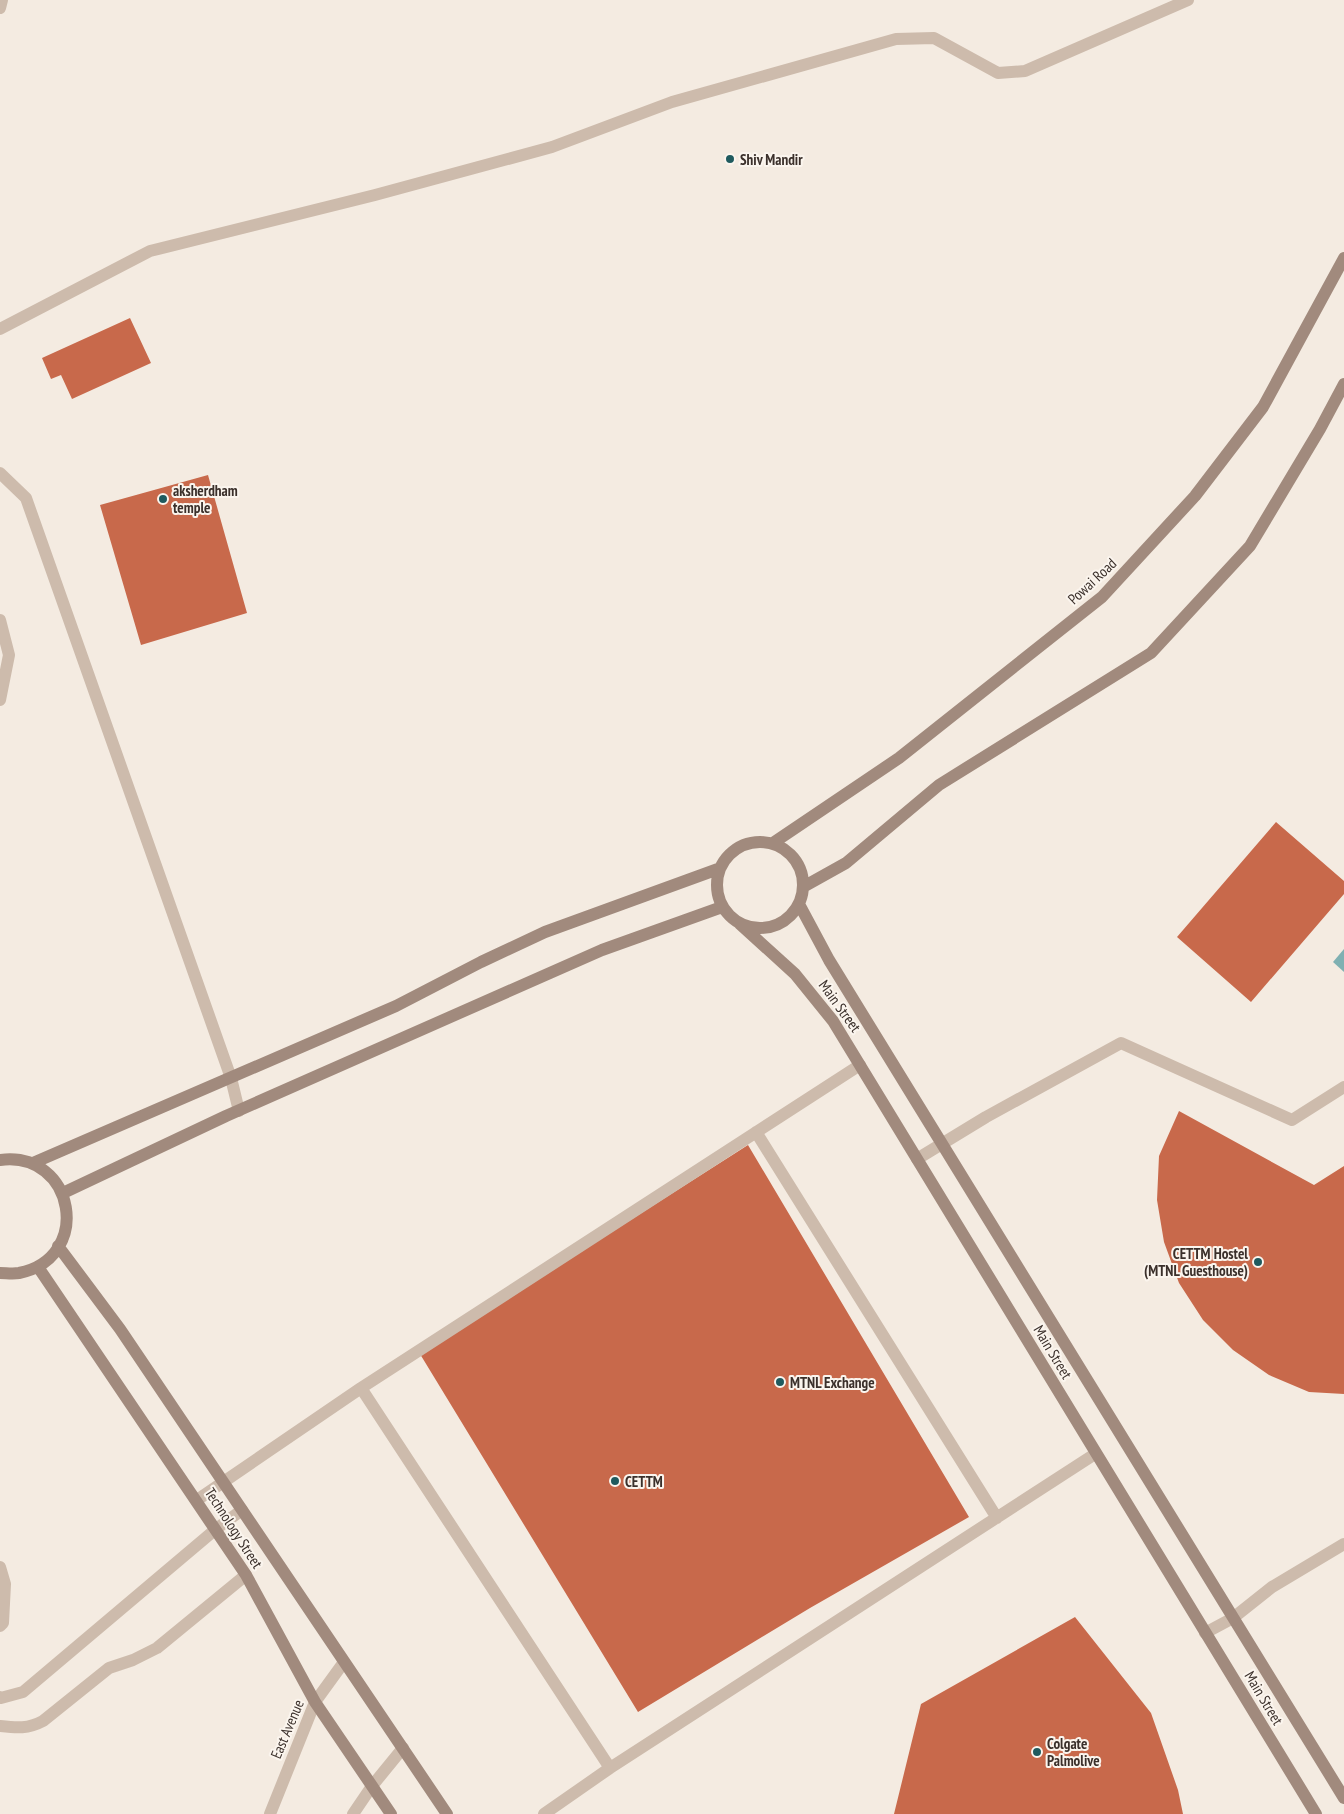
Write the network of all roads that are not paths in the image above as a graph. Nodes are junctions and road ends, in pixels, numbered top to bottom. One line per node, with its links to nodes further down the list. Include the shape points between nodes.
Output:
1 (2, 0): 3 (street)
2 (1188, 0): 5 (street, via 1025,71 998,73 934,38 896,39 672,102 552,147 150,251)
3 (0, 8)
4 (1344, 258): 10 (main road, Powai Road, via 1263,407 1195,496 1102,597 899,758)
5 (0, 329)
6 (1344, 384): 12 (main road, via 1250,546 1151,653 939,785 846,863)
7 (0, 473): 17 (street, via 26,498)
8 (0, 620): 9 (street, via 10,656)
9 (0, 700)
10 (773, 843): 11 (main road, via 746,843 734,849); 12 (main road, via 795,860)
11 (718, 869): 14 (main road, via 717,895); 17 (main road, via 545,932 396,1006)
12 (803, 887): 13 (main road)
13 (799, 904): 15 (main road, via 791,915 774,926 753,928); 21 (main road, Main Street, via 829,960)
14 (722, 907): 15 (main road); 19 (main road, via 602,950)
15 (740, 924): 16 (main road, Main Street, via 795,974 833,1021)
16 (860, 1065): 20 (street); 22 (main road, Main Street)
17 (231, 1078): 19 (street); 24 (main road)
18 (1344, 1087): 21 (street, via 1292,1120 1121,1043)
19 (239, 1110): 25 (main road)
20 (756, 1132): 29 (street); 34 (street)
21 (942, 1143): 22 (street); 39 (main road, Main Street)
22 (917, 1158): 30 (main road, Main Street)
23 (0, 1160): 24 (main road, via 13,1158)
24 (33, 1163): 25 (main road, via 51,1175)
25 (63, 1193): 26 (main road, via 68,1214 65,1234)
26 (58, 1246): 27 (main road, via 55,1253); 31 (main road, via 120,1329)
27 (38, 1267): 28 (main road, via 18,1273); 32 (main road, Technology Street)
28 (0, 1273)
29 (361, 1388): 31 (street); 47 (street)
30 (1096, 1454): 34 (street); 41 (main road, Main Street)
31 (223, 1482): 32 (street); 33 (main road)
32 (197, 1500): 35 (main road, Technology Street)
33 (242, 1510): 35 (street); 42 (main road)
34 (997, 1518): 47 (street)
35 (216, 1529): 38 (main road, Technology Street); 43 (street, via 23,1692)
36 (1344, 1544): 39 (street, via 1272,1587)
37 (0, 1568): 40 (street, via 5,1584 3,1623)
38 (246, 1575): 44 (main road, Technology Street); 45 (street, via 157,1648 109,1668 43,1721 33,1727)
39 (1233, 1618): 41 (street); 49 (main road, Main Street)
40 (0, 1626)
41 (1206, 1633): 55 (main road, Main Street)
42 (344, 1662): 44 (street, East Avenue); 46 (main road)
43 (0, 1697)
44 (315, 1702): 48 (main road, Technology Street); 50 (street, East Avenue)
45 (0, 1726)
46 (403, 1748): 48 (street); 53 (main road)
47 (610, 1768): 54 (street)
48 (372, 1786): 51 (street); 52 (main road, Technology Street)
49 (1344, 1798)
50 (270, 1814)
51 (353, 1814)
52 (391, 1814)
53 (447, 1814)
54 (544, 1814)
55 (1316, 1814)

